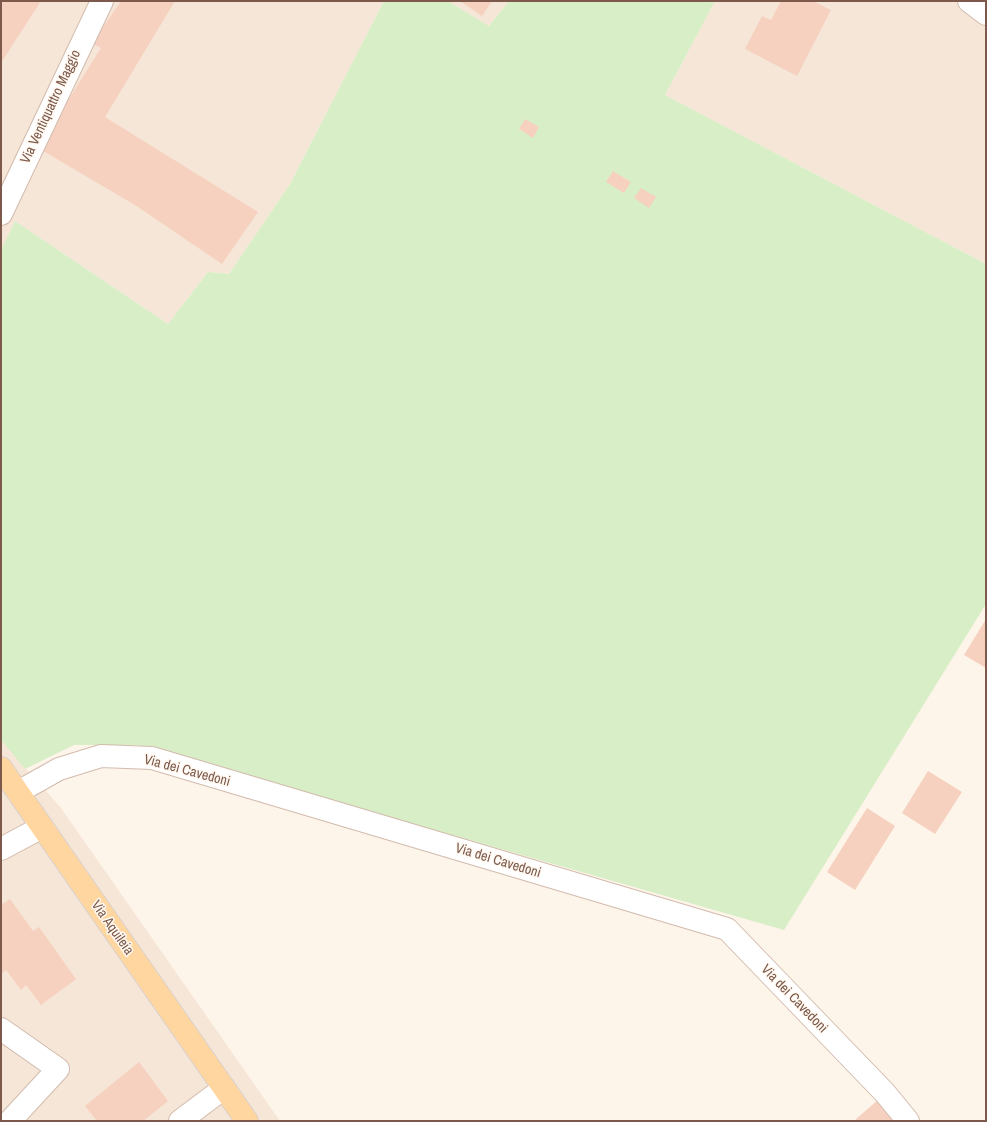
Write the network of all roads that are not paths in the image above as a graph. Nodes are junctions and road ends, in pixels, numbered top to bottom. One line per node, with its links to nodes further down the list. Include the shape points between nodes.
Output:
1 (102, 1): 4 (street, Via Ventiquattro Maggio)
2 (969, 1): 3 (street)
3 (986, 14)
4 (1, 214)
5 (1, 768): 6 (main road, Via Aquileia)
6 (18, 792): 7 (main road, Via Aquileia); 14 (street, Via dei Cavedoni, via 59,770 101,756 152,758 727,930 885,1093)
7 (42, 827): 8 (street); 10 (main road, Via Aquileia)
8 (1, 849)
9 (1, 1029): 11 (street, via 58,1069)
10 (224, 1088): 12 (street); 13 (main road, Via Aquileia)
11 (10, 1121)
12 (180, 1121)
13 (247, 1121)
14 (908, 1121)

